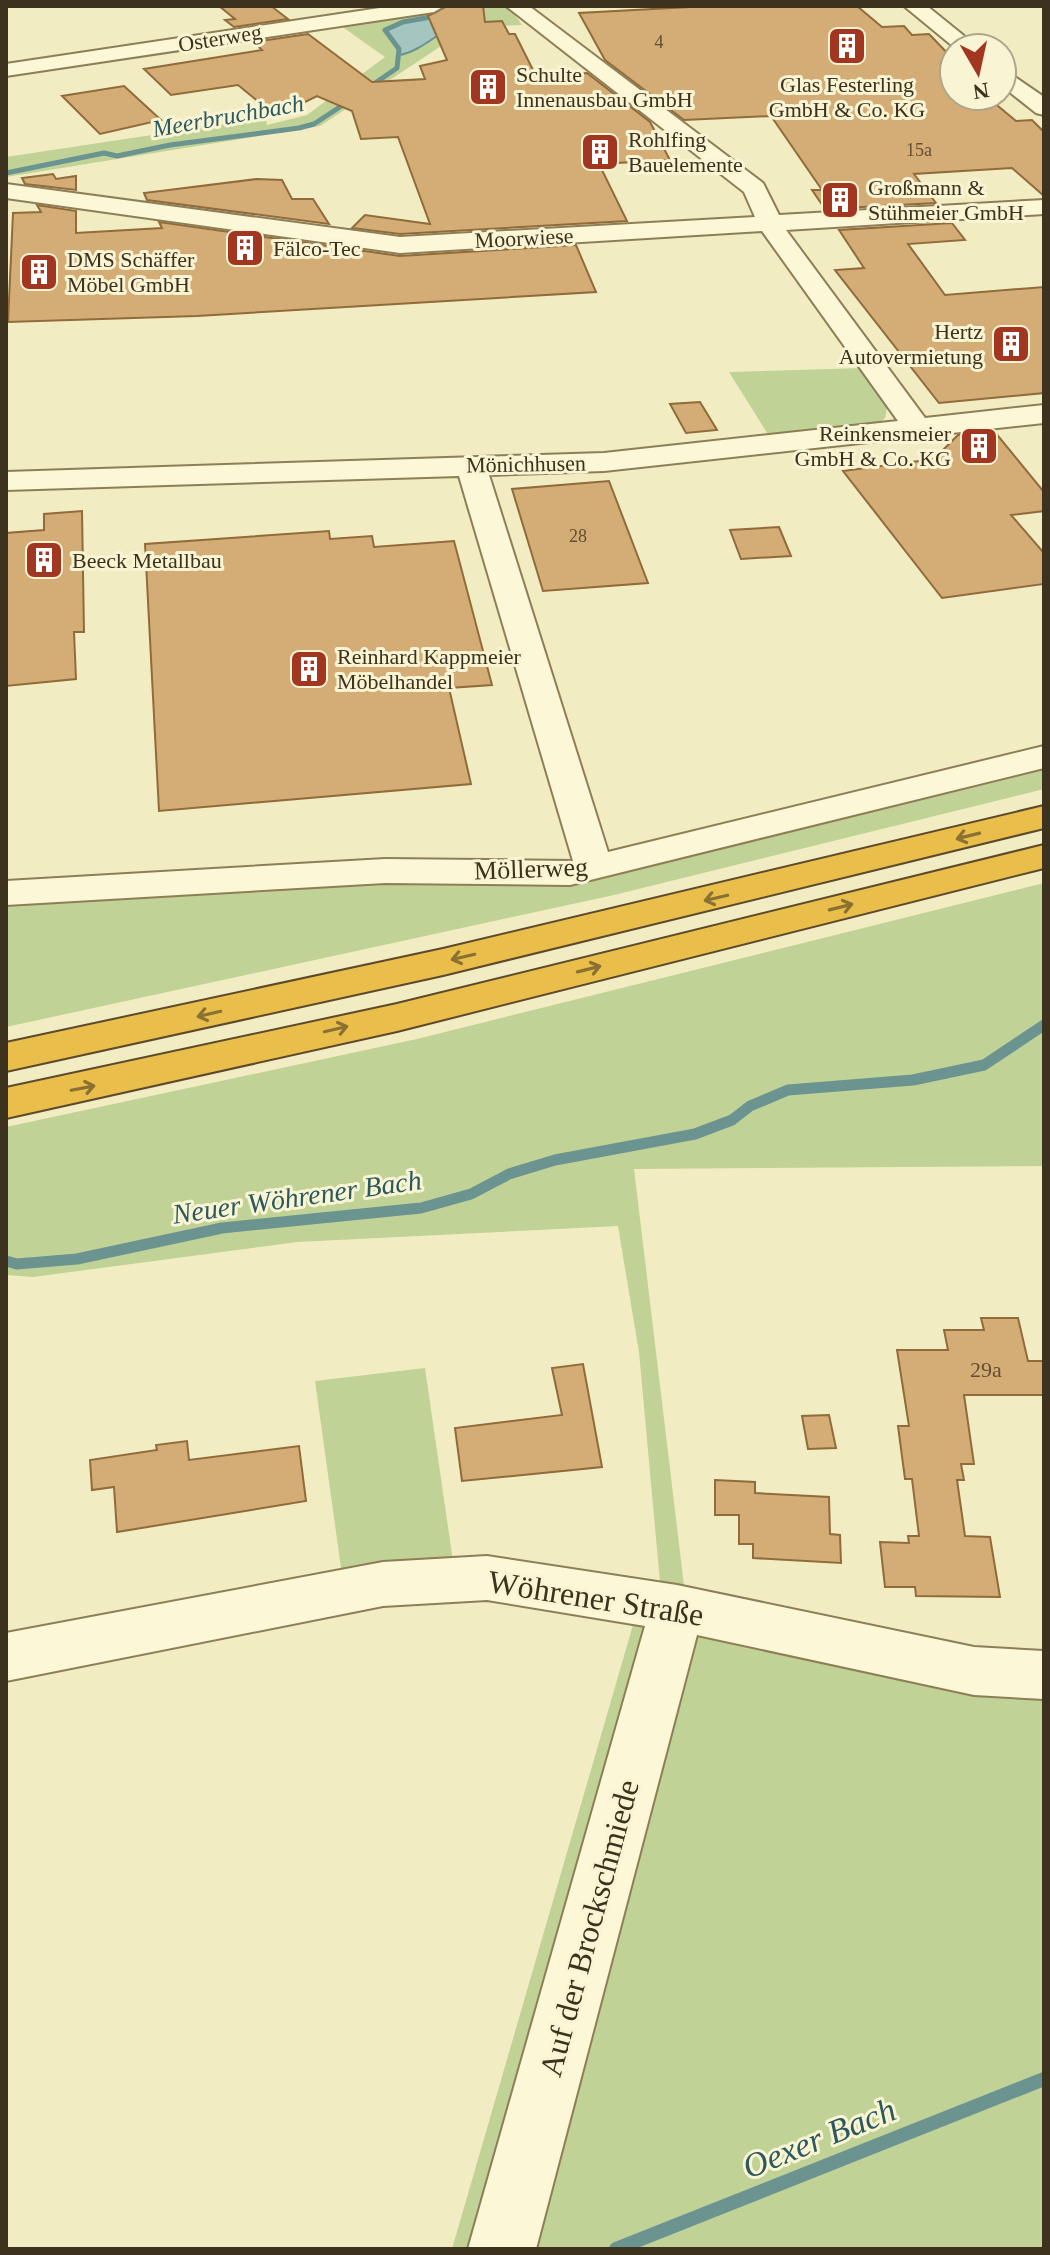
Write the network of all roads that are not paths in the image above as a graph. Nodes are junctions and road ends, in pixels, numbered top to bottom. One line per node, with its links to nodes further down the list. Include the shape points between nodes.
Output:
1 (433, 6): 5 (street, Osterweg)
2 (516, 6): 10 (street, via 754,188)
3 (914, 6): 4 (street)
4 (947, 32)
5 (6, 70)
6 (1018, 88): 7 (street)
7 (1044, 108)
8 (6, 191): 10 (street, Moorwiese, via 400,245)
9 (1044, 207): 10 (street, Moorwiese)
10 (773, 224): 12 (street)
11 (1044, 414): 12 (street, Mönichhusen)
12 (919, 430): 13 (street, Mönichhusen, via 604,462)
13 (471, 465): 14 (street, Mönichhusen); 18 (street)
14 (6, 481)
15 (1044, 757): 18 (street, Möllerweg)
16 (1044, 817): 20 (highway, one-way to 20, via 443,962)
17 (1044, 856): 21 (highway, one-way to 17, via 123,1080)
18 (594, 868): 19 (street, Möllerweg, via 570,873 252,876)
19 (6, 893)
20 (6, 1057)
21 (6, 1103)
22 (677, 1608): 23 (street, Wöhrener Straße, via 487,1578 383,1584); 24 (street, Wöhrener Straße); 25 (street, Auf der Brockschmiede)
23 (6, 1657)
24 (1041, 1688)
25 (502, 2249)

